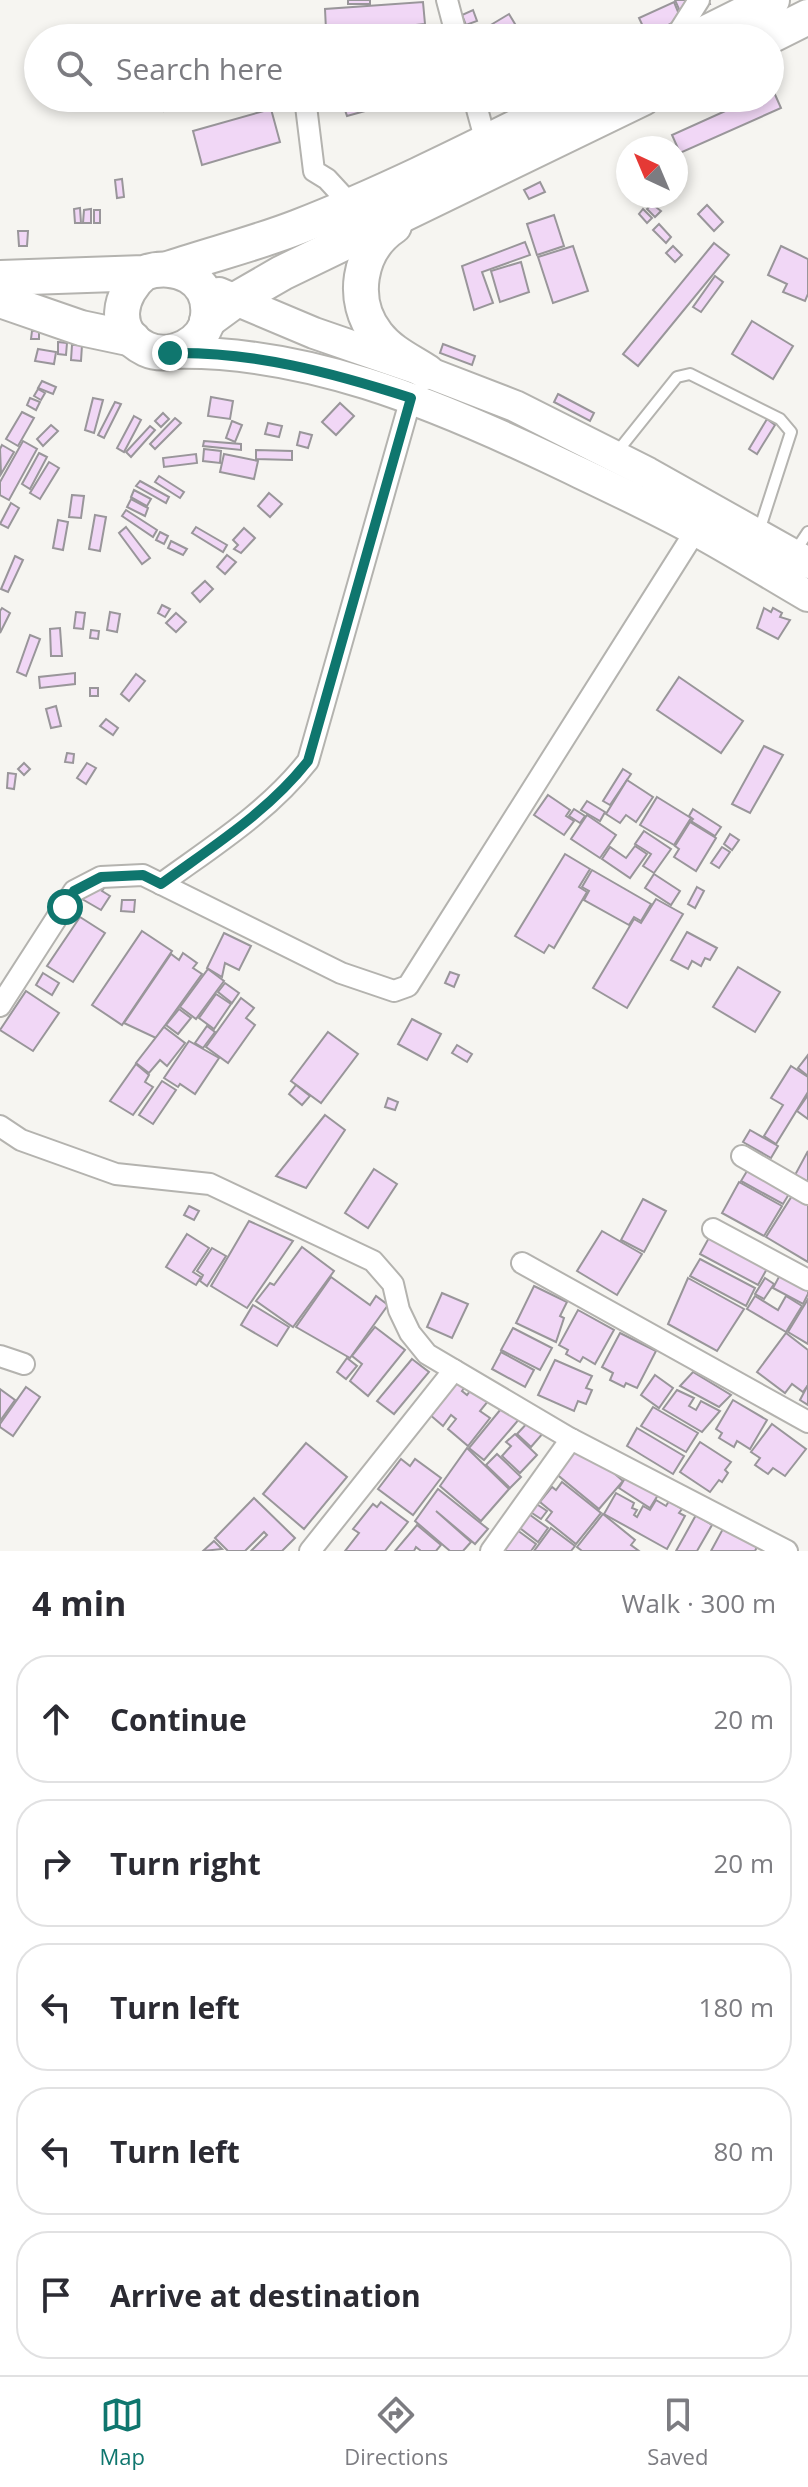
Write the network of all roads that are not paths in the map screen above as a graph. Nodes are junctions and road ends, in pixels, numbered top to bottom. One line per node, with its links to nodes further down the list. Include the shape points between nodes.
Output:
1 (447, 0): 5 (street)
2 (699, 0): 6 (street)
3 (772, 0): 7 (highway)
4 (808, 17): 8 (highway)
5 (453, 24)
6 (684, 24)
7 (724, 24)
8 (784, 29)
9 (307, 112): 15 (street, via 314,171)
10 (478, 112): 13 (street)
11 (547, 112): 13 (highway)
12 (614, 112): 14 (highway)
13 (486, 142): 15 (highway)
14 (432, 201): 19 (highway); 24 (highway, via 377,240 361,281 363,310 378,337 399,355)
15 (351, 205): 16 (highway, via 257,242)
16 (157, 270): 17 (highway); 18 (highway, via 185,272); 22 (highway, via 132,282 124,296 124,326)
17 (0, 278)
18 (200, 286): 19 (main road); 21 (highway, via 207,300)
19 (237, 299): 21 (highway); 24 (main road)
20 (0, 300): 22 (highway, via 81,328)
21 (207, 321): 23 (highway, via 196,339)
22 (133, 339): 23 (highway, via 156,353)
23 (170, 353): 24 (main road, via 241,356 365,383)
24 (419, 385): 25 (main road, via 515,406); 26 (main road, via 491,431); 30 (street, via 308,761 265,808)
25 (614, 455): 27 (main road); 27 (lane, via 677,377 690,374 780,419 791,432)
26 (696, 530): 29 (main road); 30 (street, via 408,986 394,991 341,973)
27 (758, 533): 28 (main road)
28 (803, 550)
29 (808, 596)
30 (161, 884): 31 (street, via 127,874 101,877 74,891)
31 (0, 1006)
32 (0, 1126): 40 (street, via 21,1140 116,1174 210,1184 373,1261 393,1284 410,1333 427,1354)
33 (742, 1156): 34 (street)
34 (808, 1194)
35 (713, 1229): 37 (street)
36 (522, 1263): 41 (street)
37 (808, 1280)
38 (0, 1356): 39 (street)
39 (24, 1364)
40 (454, 1370): 42 (street); 43 (street)
41 (808, 1422)
42 (571, 1439): 44 (street); 45 (street)
43 (310, 1551)
44 (491, 1551)
45 (787, 1551)

